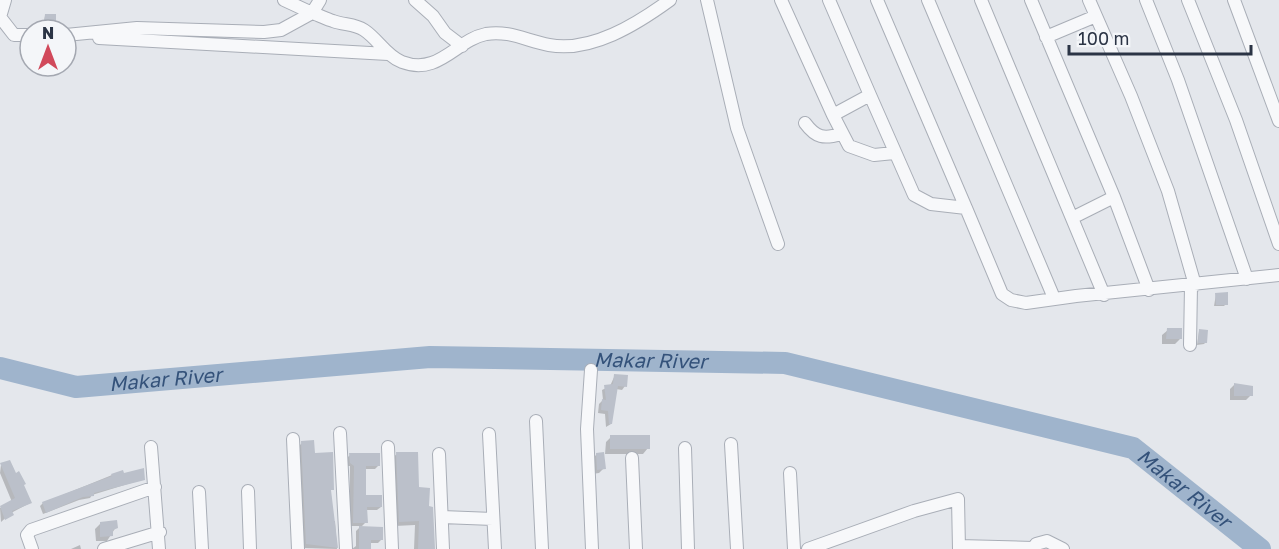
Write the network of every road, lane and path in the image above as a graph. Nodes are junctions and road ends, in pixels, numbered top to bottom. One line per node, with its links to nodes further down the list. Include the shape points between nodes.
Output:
1 (5, 0): 19 (street)
2 (284, 0): 17 (street)
3 (320, 0): 17 (street)
4 (415, 0): 26 (street)
5 (670, 0): 26 (street, via 642,21 568,48 504,33 486,34)
6 (706, 0): 37 (street, via 737,128)
7 (781, 0): 29 (street)
8 (829, 0): 28 (street)
9 (877, 0): 35 (street)
10 (928, 0): 44 (street)
11 (981, 0): 36 (street)
12 (1031, 0): 25 (street)
13 (1089, 0): 18 (street)
14 (1146, 0): 40 (street)
15 (1188, 0): 38 (street, via 1236,120)
16 (1234, 0): 30 (street)
17 (312, 13): 23 (street, via 281,30 264,32 137,28); 27 (street, via 360,27)
18 (1096, 16): 25 (street); 41 (street, via 1168,191)
19 (0, 17): 21 (street)
20 (0, 33): 21 (street)
21 (14, 35): 22 (street)
22 (18, 35)
23 (78, 35)
24 (78, 37): 27 (street)
25 (1046, 38): 34 (street)
26 (462, 46): 27 (street, via 444,59 422,65 403,63)
27 (388, 54)
28 (870, 95): 29 (street); 33 (street)
29 (833, 115): 32 (street)
30 (1279, 121)
31 (805, 123): 32 (street, via 819,137)
32 (841, 134): 33 (street, via 849,146 860,152)
33 (889, 154): 35 (street, via 902,168 914,195 931,204)
34 (1114, 197): 36 (street); 42 (street)
35 (966, 208): 44 (street, via 1002,294 1026,303)
36 (1072, 218): 43 (street)
37 (778, 244)
38 (1279, 244)
39 (1279, 275): 40 (street)
40 (1247, 279): 41 (street)
41 (1193, 286): 42 (street); 45 (street)
42 (1149, 290): 43 (street)
43 (1104, 295): 44 (street)
44 (1054, 298)
45 (1190, 345)
46 (591, 370): 76 (street, via 587,429)
47 (536, 421): 75 (street)
48 (340, 433): 71 (street)
49 (489, 434): 62 (street)
50 (292, 440): 70 (street)
51 (731, 444): 79 (street)
52 (152, 447): 58 (street)
53 (388, 447): 72 (street)
54 (685, 448): 78 (street)
55 (440, 454): 61 (street)
56 (632, 458): 77 (street)
57 (790, 473): 80 (street)
58 (155, 487): 63 (street); 65 (street, via 31,530 27,535)
59 (248, 491): 69 (street)
60 (200, 492): 68 (street)
61 (442, 517): 62 (street); 73 (street)
62 (494, 519): 74 (street)
63 (160, 532): 66 (street); 67 (street)
64 (959, 547): 81 (street, via 958,499); 82 (street)
65 (32, 549)
66 (104, 549)
67 (159, 549)
68 (202, 549)
69 (250, 549)
70 (298, 549)
71 (346, 549)
72 (392, 549)
73 (443, 549)
74 (495, 549)
75 (542, 549)
76 (592, 549)
77 (636, 549)
78 (688, 549)
79 (737, 549)
80 (794, 549)
81 (808, 549)
82 (1033, 549): 83 (street, via 1047,541)
83 (1064, 549)

